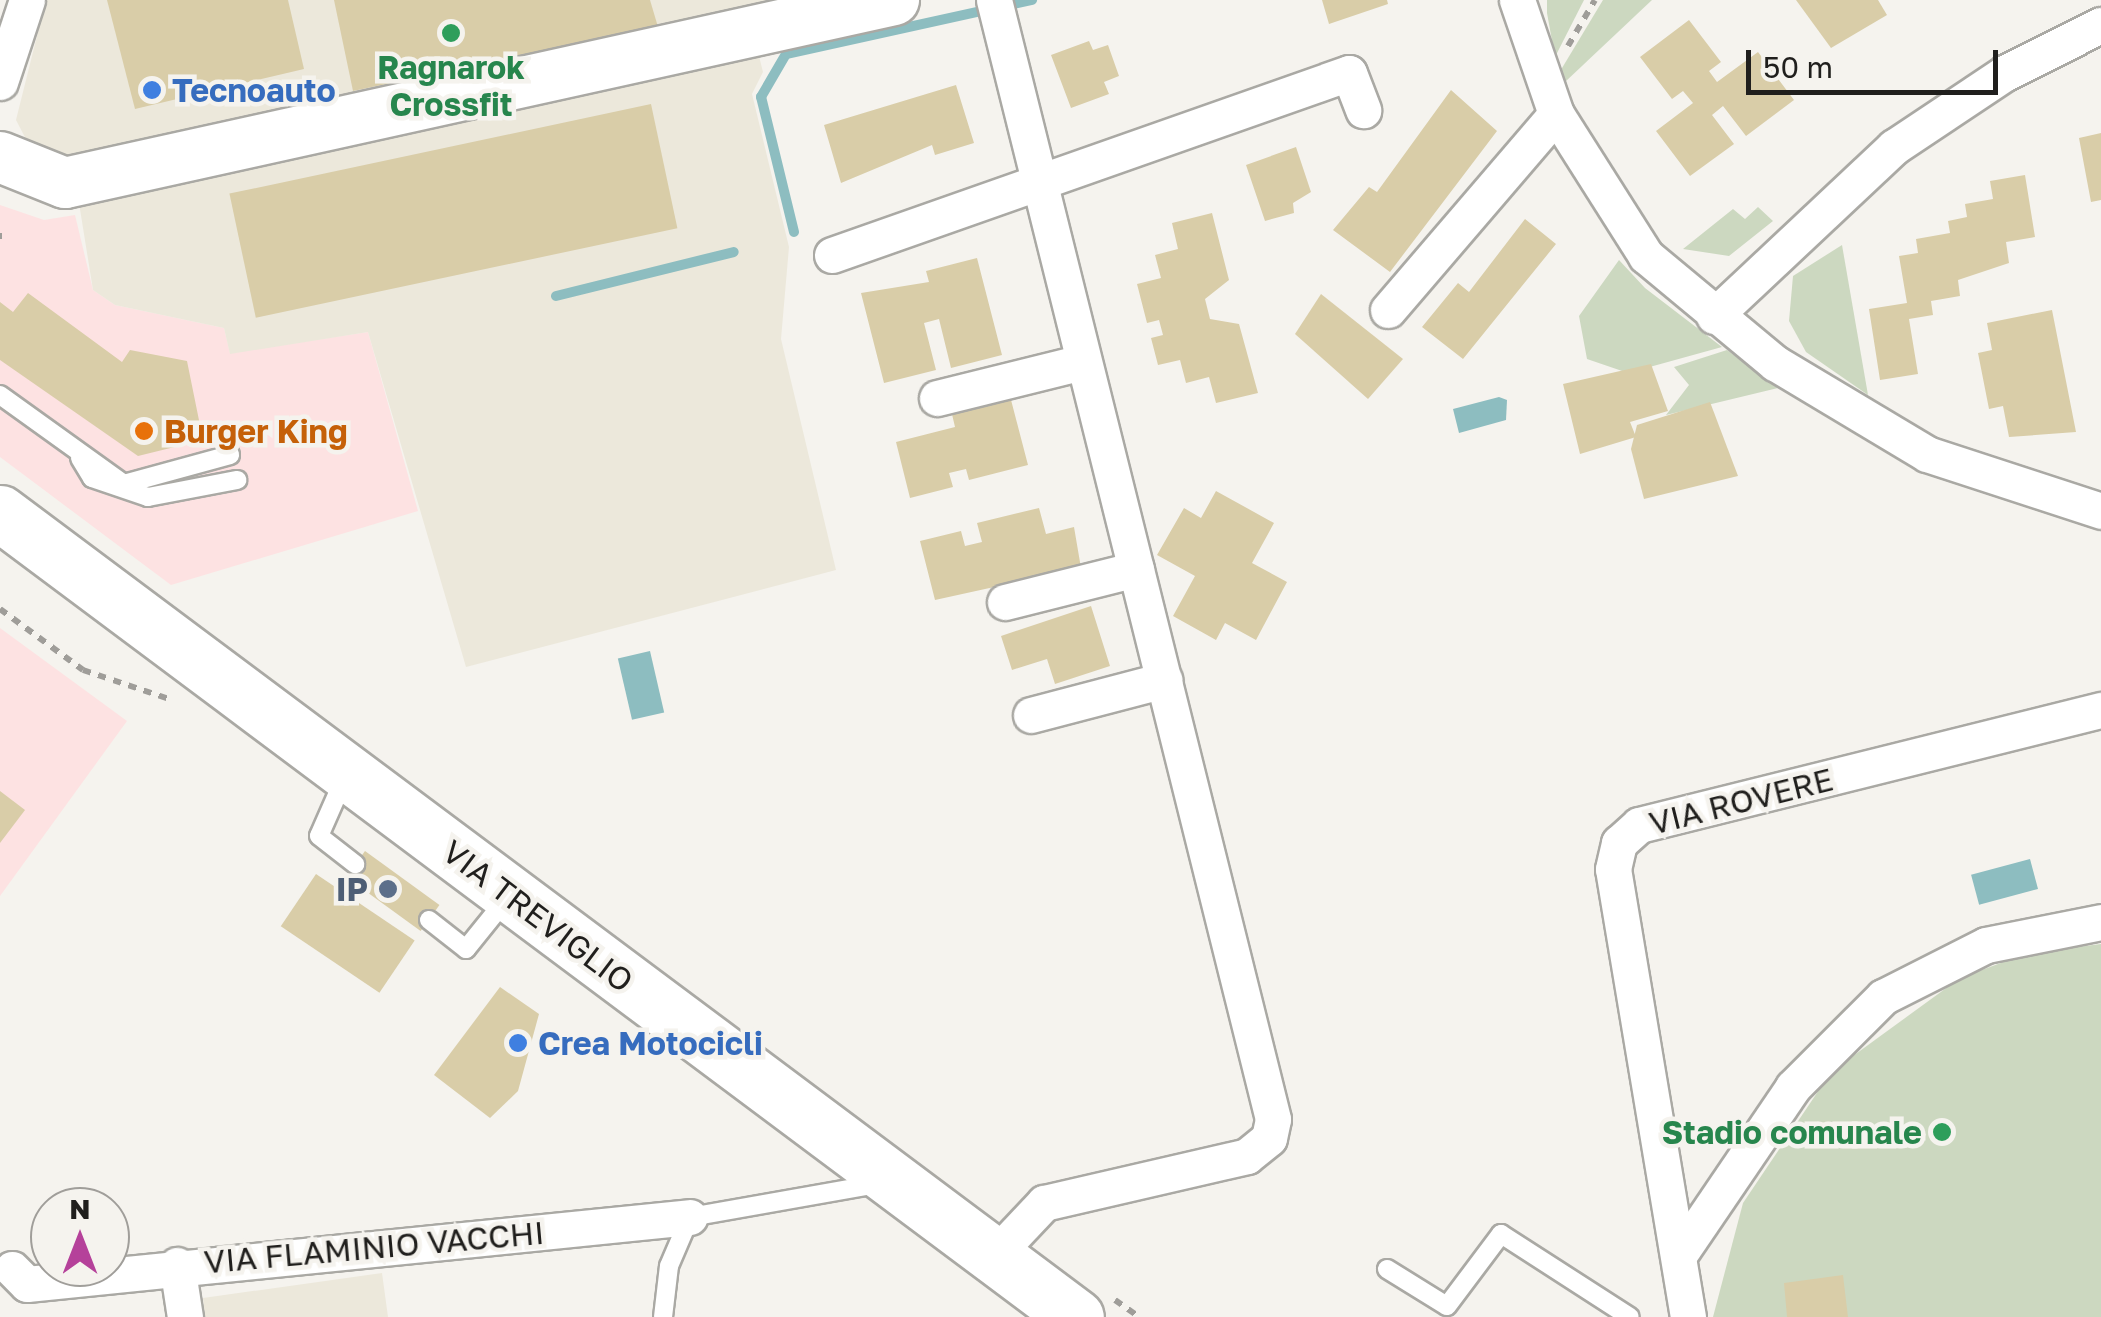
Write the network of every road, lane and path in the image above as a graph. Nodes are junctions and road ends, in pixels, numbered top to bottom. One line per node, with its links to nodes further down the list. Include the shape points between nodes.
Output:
1 (27, 0): 8 (street)
2 (894, 0): 11 (street, via 80,180 48,181)
3 (1517, 0): 10 (street)
4 (1595, 0): 7 (path)
5 (996, 9): 12 (street)
6 (2101, 25): 15 (street, via 2005,73 1894,146)
7 (1562, 57)
8 (0, 82)
9 (1364, 110): 12 (street, via 1349,73)
10 (1556, 114): 14 (street); 15 (street, via 1646,256)
11 (0, 158)
12 (1039, 186): 13 (street); 16 (street)
13 (832, 254)
14 (1388, 310)
15 (1714, 316): 22 (street, via 1928,454)
16 (1083, 362): 18 (street); 24 (street)
17 (0, 395): 19 (lane)
18 (937, 398)
19 (75, 449): 20 (lane, via 124,484); 21 (lane, via 92,478 122,493)
20 (230, 455)
21 (237, 480)
22 (2101, 511)
23 (0, 513): 31 (main road, VIA TREVIGLIO)
24 (1136, 569): 25 (street); 27 (street)
25 (1005, 602)
26 (0, 609): 28 (path, via 83,670)
27 (1164, 680): 30 (street); 39 (street, via 1272,1129 1247,1156 1044,1203)
28 (181, 706)
29 (2101, 710): 38 (street, VIA ROVERE, via 1639,826 1618,843 1613,869)
30 (1031, 715)
31 (347, 772): 32 (lane, via 319,836); 33 (main road, VIA TREVIGLIO)
32 (355, 864)
33 (509, 895): 34 (lane, via 466,949); 36 (main road, VIA TREVIGLIO)
34 (429, 920)
35 (2101, 922): 38 (street, via 1986,945 1883,997 1793,1087)
36 (893, 1180): 37 (lane); 39 (main road, VIA TREVIGLIO)
37 (690, 1217): 40 (street, VIA FLAMINIO VACCHI); 44 (lane, via 670,1266)
38 (1679, 1254): 47 (street, VIA ROVERE)
39 (994, 1256): 45 (main road, VIA TREVIGLIO)
40 (177, 1265): 41 (street, VIA FLAMINIO VACCHI, via 27,1284); 43 (street, VIA FLAMINIO VACCHI)
41 (12, 1269)
42 (1387, 1269): 46 (lane, via 1447,1306 1501,1234)
43 (186, 1317)
44 (663, 1317)
45 (1076, 1317)
46 (1630, 1317)
47 (1688, 1317)

